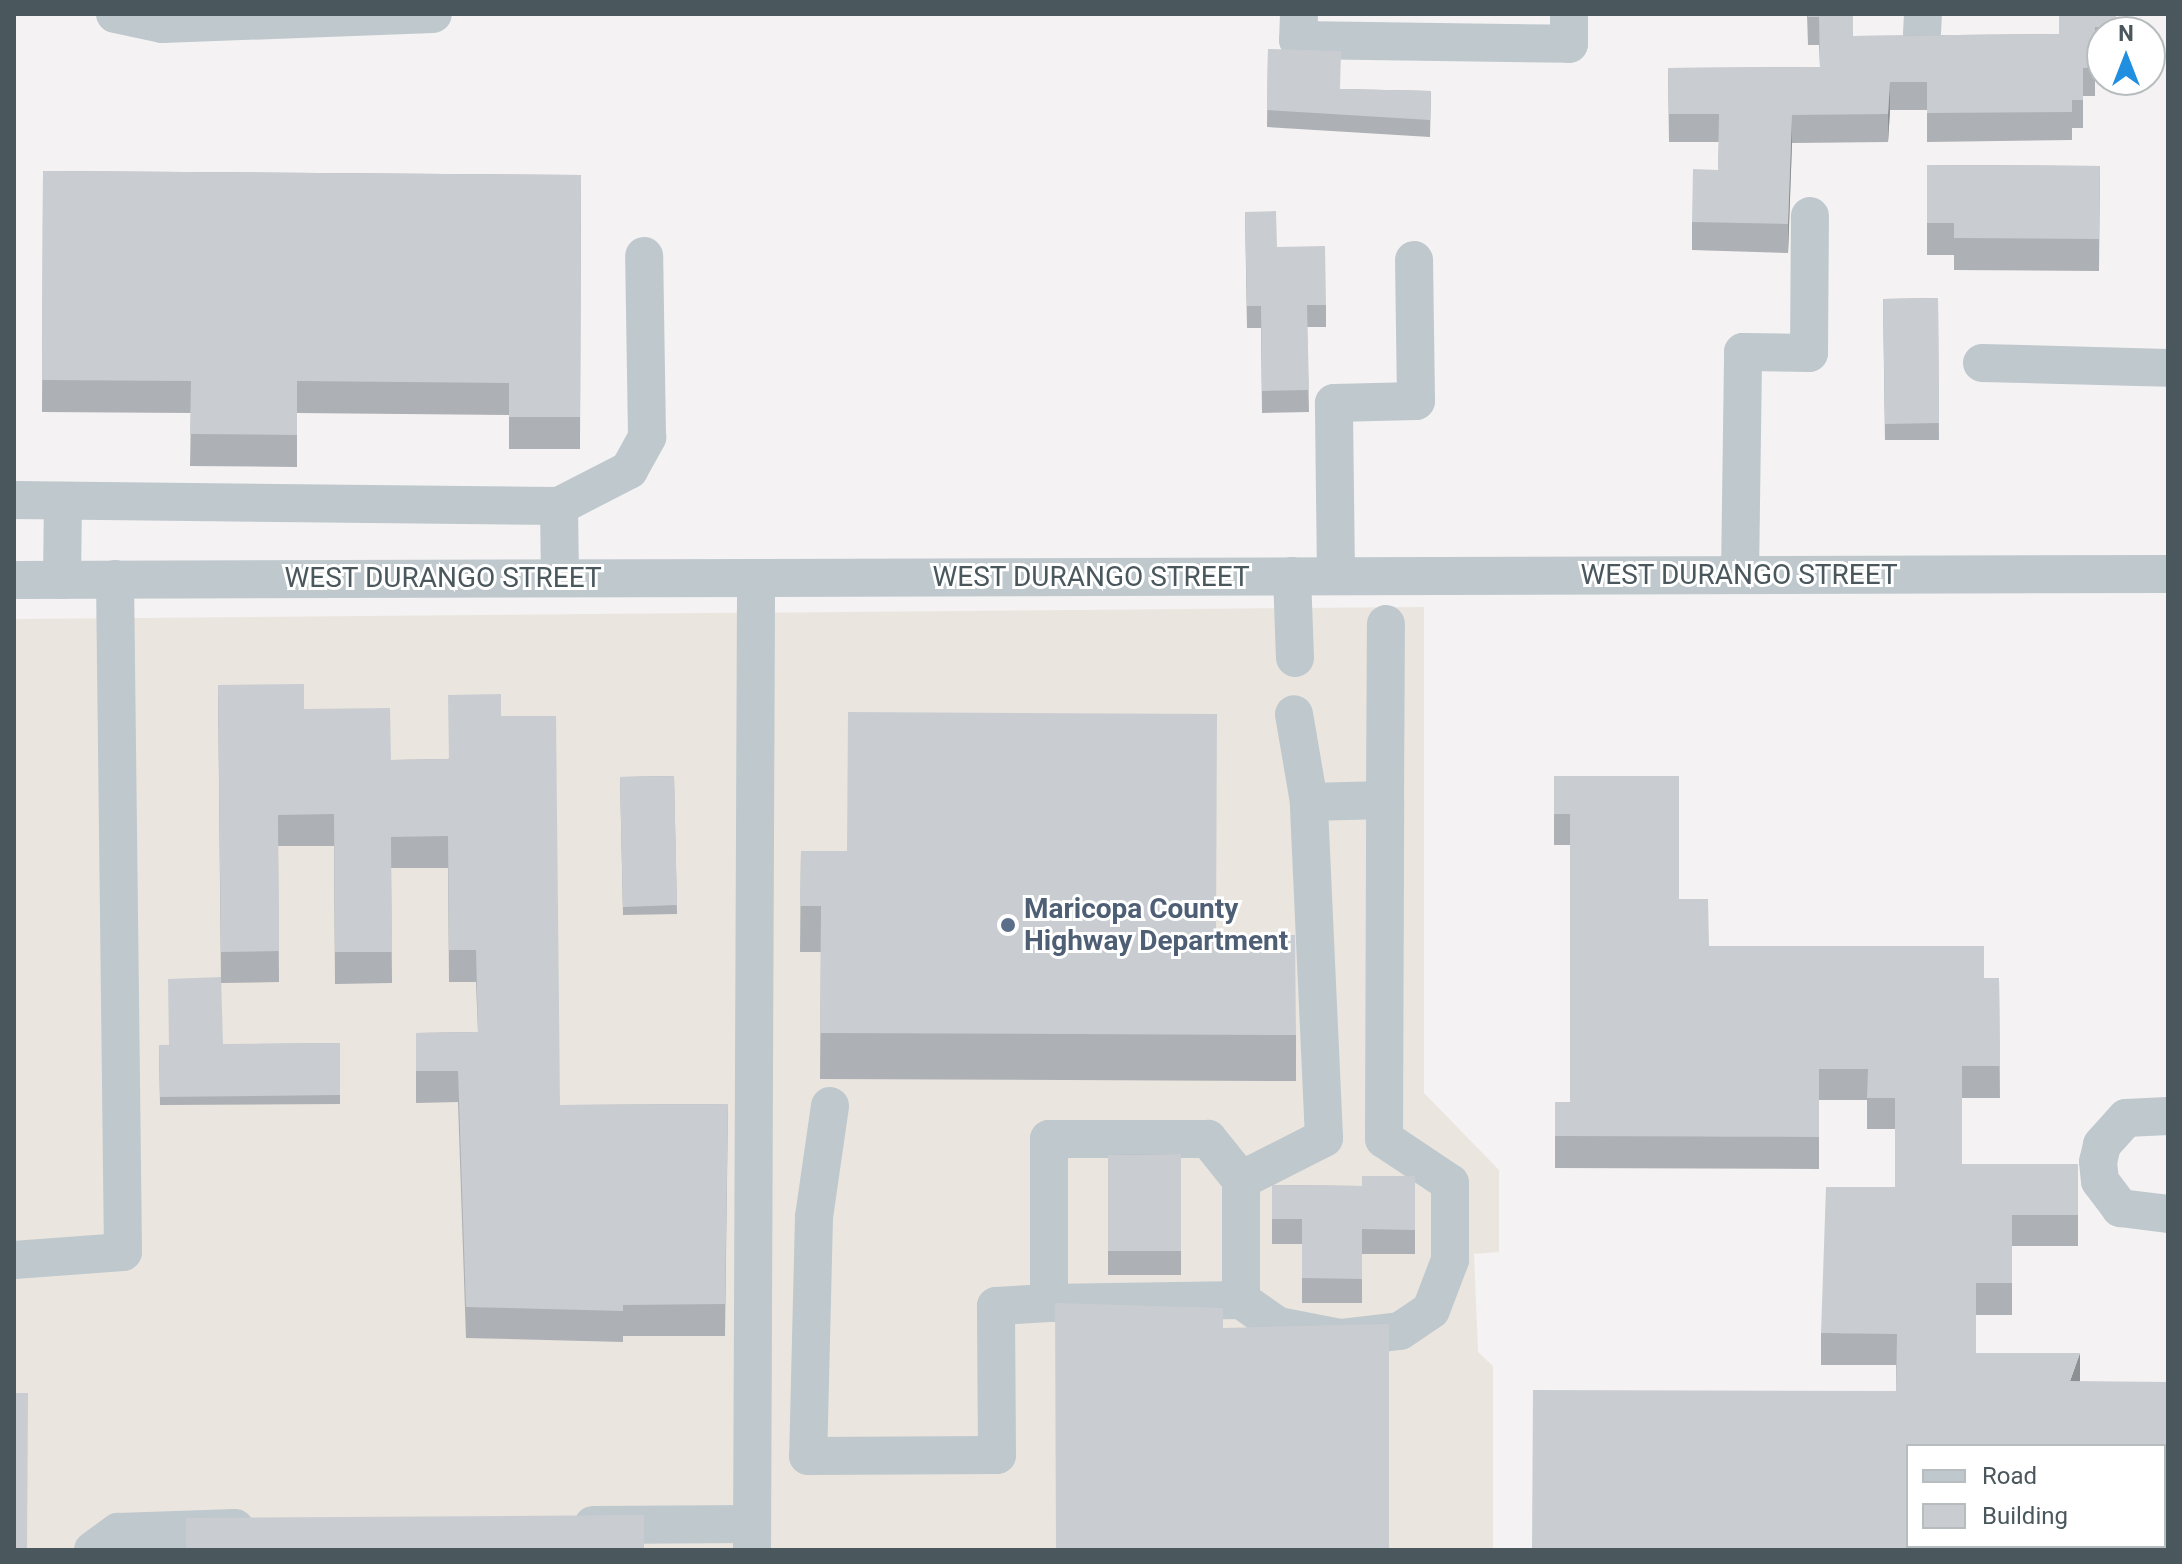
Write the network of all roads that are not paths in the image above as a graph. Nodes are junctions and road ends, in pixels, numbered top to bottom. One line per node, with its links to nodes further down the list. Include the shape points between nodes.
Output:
1 (115, 14): 2 (street, via 162,24)
2 (433, 14)
3 (1299, 14): 4 (street, via 1298,40 1569,44)
4 (1569, 14)
5 (1810, 216): 14 (street, via 1809,353 1743,352)
6 (644, 256): 12 (street, via 647,437 629,470)
7 (1414, 260): 16 (street, via 1416,401 1334,403)
8 (1982, 363): 9 (street)
9 (2168, 368)
10 (14, 500): 11 (street)
11 (63, 501): 12 (street); 21 (street)
12 (559, 506): 17 (street)
13 (2168, 574): 14 (street, WEST DURANGO STREET)
14 (1740, 575): 16 (street, WEST DURANGO STREET)
15 (1292, 576): 16 (street, WEST DURANGO STREET); 18 (street, WEST DURANGO STREET); 23 (street)
16 (1336, 576)
17 (560, 578): 18 (street, WEST DURANGO STREET); 19 (street, WEST DURANGO STREET)
18 (756, 578): 38 (street)
19 (115, 579): 21 (street, WEST DURANGO STREET); 33 (street, via 123,1252)
20 (14, 580): 21 (street, WEST DURANGO STREET)
21 (62, 580)
22 (1386, 624): 25 (street)
23 (1295, 658)
24 (1294, 714): 26 (street)
25 (1385, 800): 26 (street); 30 (street)
26 (1309, 802): 29 (street)
27 (830, 1106): 35 (street, via 814,1217 808,1456 997,1455 996,1306)
28 (2168, 1116): 32 (street, via 2126,1118 2102,1145 2098,1162 2100,1181 2120,1208)
29 (1324, 1138): 30 (street); 31 (street)
30 (1384, 1139): 34 (street, via 1450,1183 1450,1260 1431,1310 1400,1331 1340,1338 1278,1326)
31 (1241, 1180): 34 (street); 35 (street, via 1208,1139 1049,1139)
32 (2168, 1214)
33 (14, 1260)
34 (1241, 1300): 35 (street)
35 (1049, 1303)
36 (554, 1526): 38 (street)
37 (275, 1527): 39 (street, via 118,1532)
38 (752, 1537)
39 (93, 1550)

